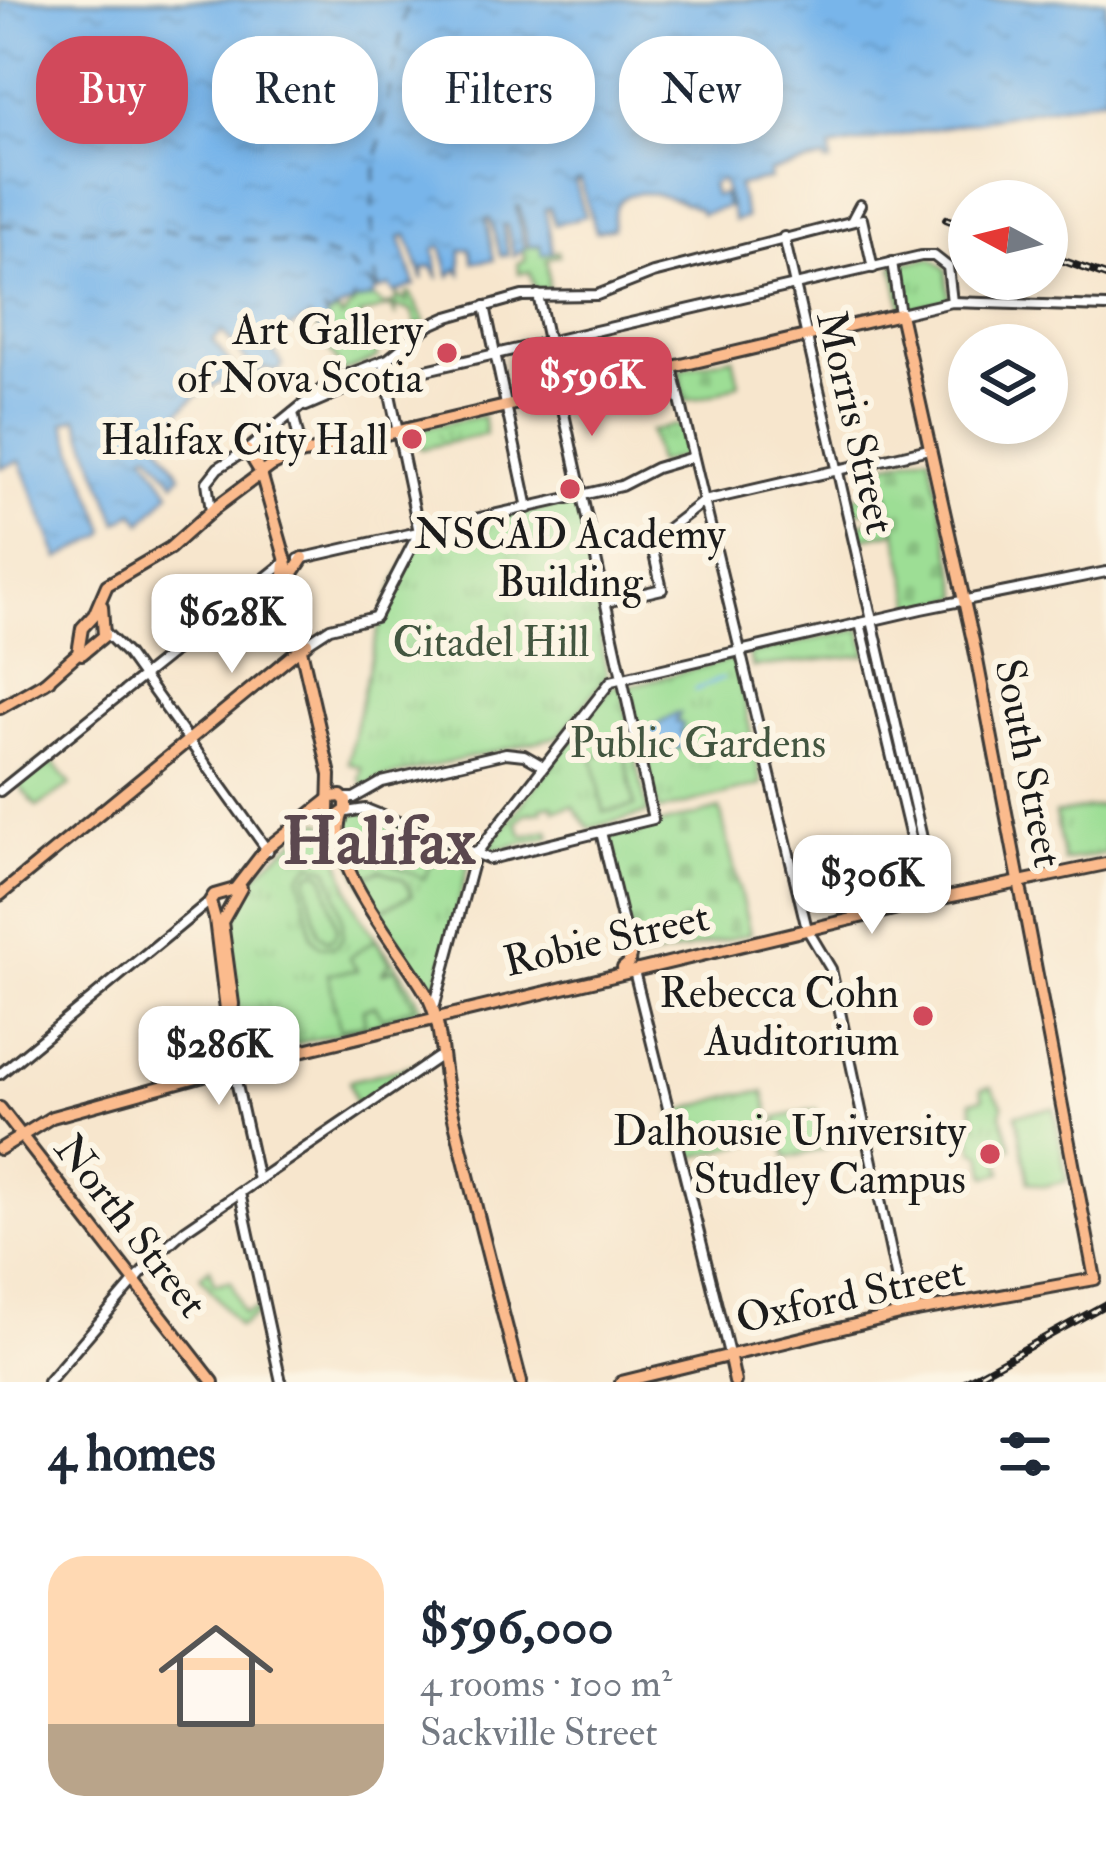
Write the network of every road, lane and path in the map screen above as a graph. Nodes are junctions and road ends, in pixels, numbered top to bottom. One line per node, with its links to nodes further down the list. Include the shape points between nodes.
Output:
1 (860, 205): 2 (street)
2 (851, 221): 3 (street); 5 (street, via 862,219)
3 (784, 237): 6 (street, Morris Street); 7 (street, via 598,296)
4 (892, 262): 5 (street); 8 (street, via 940,259 950,272); 11 (street, South Street)
5 (872, 266): 6 (street)
6 (796, 286): 12 (street, Morris Street); 13 (street)
7 (538, 295): 9 (street); 13 (street)
8 (952, 302): 10 (street); 11 (street)
9 (484, 306): 14 (street); 15 (street, via 448,316)
10 (1106, 307)
11 (900, 314): 12 (main road); 22 (main road, South Street)
12 (806, 337): 16 (main road); 26 (street, Morris Street)
13 (549, 344): 14 (street); 18 (street)
14 (495, 356): 17 (street); 19 (street)
15 (383, 361): 17 (street); 20 (street, via 337,377)
16 (672, 367): 18 (main road); 25 (street)
17 (388, 380): 20 (street); 21 (street)
18 (560, 392): 19 (main road); 28 (street)
19 (506, 405): 21 (main road); 30 (street)
20 (295, 411): 23 (street); 24 (street)
21 (398, 429): 24 (main road); 32 (street)
22 (931, 448): 26 (street); 37 (main road, South Street)
23 (247, 450): 27 (main road); 31 (street, via 210,476)
24 (302, 453): 27 (main road)
25 (693, 458): 28 (street); 29 (street)
26 (836, 472): 29 (street); 39 (street, Morris Street)
27 (261, 473): 31 (main road); 34 (main road)
28 (584, 495): 30 (street); 38 (street)
29 (704, 501): 38 (street, via 655,537 662,589); 44 (street)
30 (528, 508): 32 (street)
31 (211, 511): 36 (main road)
32 (419, 532): 33 (street); 43 (street, via 375,617 330,628)
33 (302, 558): 34 (main road)
34 (282, 572): 43 (main road); 45 (street)
35 (1106, 572): 37 (street)
36 (120, 579): 40 (main road, via 104,589); 41 (main road, via 103,600)
37 (963, 600): 39 (street); 60 (main road, South Street)
38 (606, 602): 46 (street)
39 (865, 621): 44 (street); 53 (street); 53 (street)
40 (88, 622): 41 (main road, via 97,621); 42 (main road)
41 (100, 635): 42 (main road); 45 (street, via 117,641); 47 (main road)
42 (82, 636): 47 (main road, via 75,657)
43 (304, 645): 49 (main road); 52 (main road)
44 (740, 650): 46 (street); 64 (street)
45 (142, 675): 49 (street); 51 (street)
46 (622, 676): 50 (street); 54 (street, via 649,817)
47 (44, 683): 48 (main road)
48 (0, 708)
49 (190, 740): 55 (street); 61 (main road)
50 (543, 766): 52 (street, via 511,753 382,782); 56 (street)
51 (0, 791)
52 (336, 805): 55 (main road); 56 (street, via 366,809); 66 (main road, via 340,861 356,897)
53 (913, 824): 62 (street)
54 (605, 831): 57 (street); 65 (street)
55 (267, 851): 63 (main road)
56 (475, 855): 57 (street); 59 (street)
57 (490, 860): 59 (street)
58 (1106, 861): 60 (main road, Robie Street)
59 (469, 873): 66 (street)
60 (1019, 878): 62 (main road, Robie Street); 79 (main road, South Street)
61 (0, 895)
62 (930, 897): 64 (main road, Robie Street)
63 (218, 905): 67 (main road); 72 (street)
64 (807, 927): 65 (main road, Robie Street); 83 (street, via 831,969)
65 (630, 964): 66 (main road, Robie Street); 84 (street)
66 (433, 1018): 68 (main road); 69 (main road, Robie Street); 71 (main road)
67 (232, 1051): 69 (main road); 70 (main road)
68 (436, 1058): 71 (main road); 77 (street)
69 (251, 1062): 70 (main road, Robie Street)
70 (233, 1067): 74 (main road, Robie Street, via 52,1117); 76 (street)
71 (442, 1071): 88 (main road)
72 (0, 1074)
73 (0, 1108): 74 (main road, North Street)
74 (20, 1135): 75 (main road, Robie Street); 81 (main road, North Street)
75 (0, 1149)
76 (253, 1166): 77 (street); 78 (street)
77 (258, 1180): 78 (street)
78 (244, 1190): 81 (street, via 185,1230); 87 (street)
79 (1092, 1265): 80 (main road, South Street); 82 (main road)
80 (1101, 1278): 82 (main road, Oxford Street)
81 (134, 1282): 85 (street); 86 (main road, North Street)
82 (1081, 1282): 83 (main road, Oxford Street)
83 (904, 1313): 84 (main road, Oxford Street)
84 (729, 1354): 89 (main road, Oxford Street); 90 (main road)
85 (48, 1382)
86 (213, 1382)
87 (281, 1382)
88 (521, 1382)
89 (621, 1382)
90 (735, 1382)

